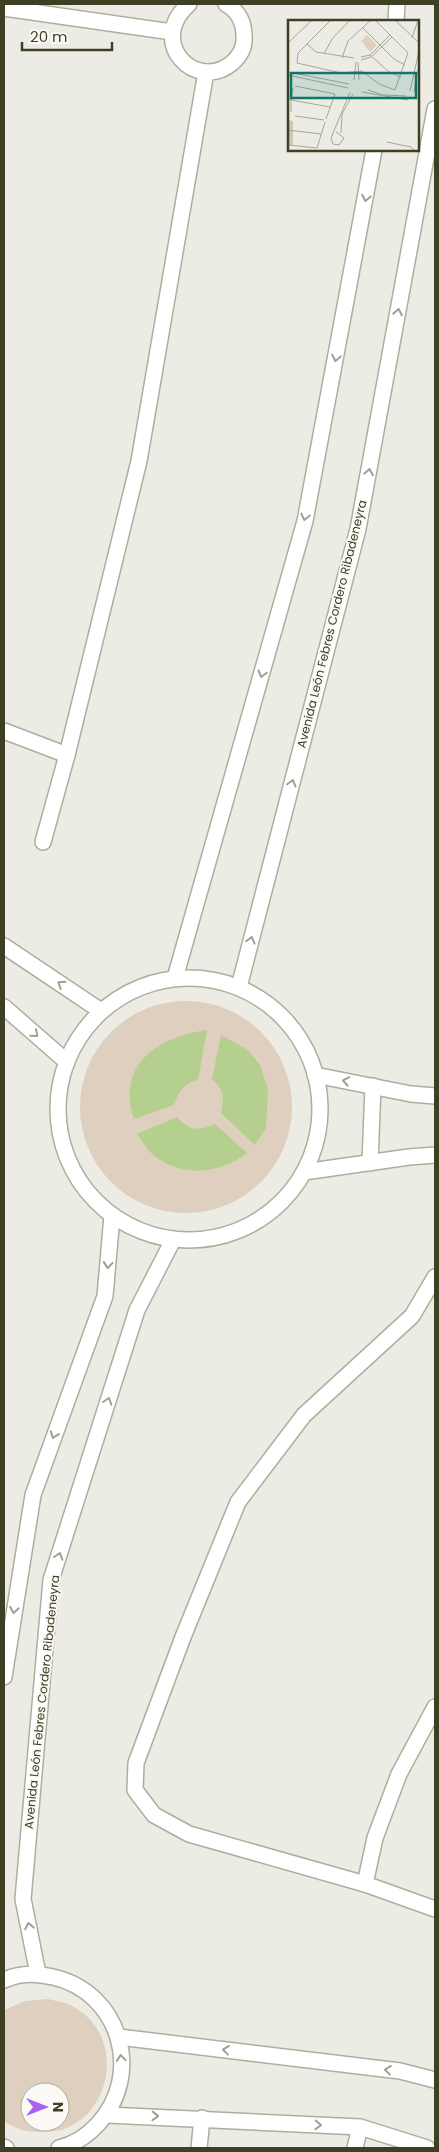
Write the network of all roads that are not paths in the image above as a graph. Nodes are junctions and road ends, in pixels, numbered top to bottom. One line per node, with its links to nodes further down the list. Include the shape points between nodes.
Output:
1 (189, 4): 6 (street, via 174,21)
2 (226, 4): 7 (street, via 239,15 244,26 243,48 228,66)
3 (397, 4): 5 (street)
4 (4, 8): 6 (street)
5 (396, 20)
6 (172, 32): 7 (street, via 173,44 184,63)
7 (206, 72): 11 (street, via 139,461)
8 (435, 109): 15 (street, Avenida León Febres Cordero Ribadeneyra, one-way to 8, via 358,529)
9 (374, 151): 14 (street, one-way to 14, via 305,521)
10 (4, 731): 11 (street)
11 (67, 755): 12 (street)
12 (43, 842)
13 (4, 946): 17 (street, one-way to 13)
14 (175, 978): 15 (street, via 208,978); 17 (street, via 136,988)
15 (239, 987): 19 (street, via 273,1008 294,1032)
16 (4, 1007): 18 (street, one-way to 18)
17 (101, 1011): 18 (street, via 81,1034)
18 (67, 1062): 25 (street, via 58,1104 63,1147 82,1185)
19 (315, 1075): 20 (street, one-way to 19); 24 (street, via 320,1108 316,1141)
20 (373, 1086): 21 (street); 23 (street)
21 (435, 1096)
22 (435, 1155): 23 (street)
23 (370, 1163): 24 (street)
24 (304, 1172): 26 (street, via 280,1204 249,1226 212,1239)
25 (112, 1216): 26 (street, via 142,1232); 28 (street, one-way to 28, via 105,1296 33,1495)
26 (173, 1240): 32 (street, Avenida León Febres Cordero Ribadeneyra, one-way to 26, via 24,1899 51,1580 136,1310)
27 (435, 1277): 30 (street, via 412,1316 304,1416 238,1502 136,1763 135,1790 154,1815 189,1834)
28 (4, 1677)
29 (435, 1707): 30 (street, via 398,1774 375,1838)
30 (365, 1884): 31 (street)
31 (435, 1909)
32 (38, 1974): 33 (street); 34 (street, via 65,1980 89,1993 107,2013)
33 (4, 1980)
34 (119, 2037): 35 (street, one-way to 34, via 400,2072); 36 (street, one-way to 34, via 119,2090 123,2064)
35 (435, 2080)
36 (107, 2115): 37 (street, one-way to 37); 39 (street)
37 (202, 2118): 38 (street, one-way to 38); 42 (street)
38 (360, 2127): 43 (street); 44 (street)
39 (90, 2133): 40 (street, via 70,2146); 41 (street)
40 (59, 2148)
41 (88, 2148)
42 (200, 2148)
43 (355, 2148)
44 (427, 2148)

